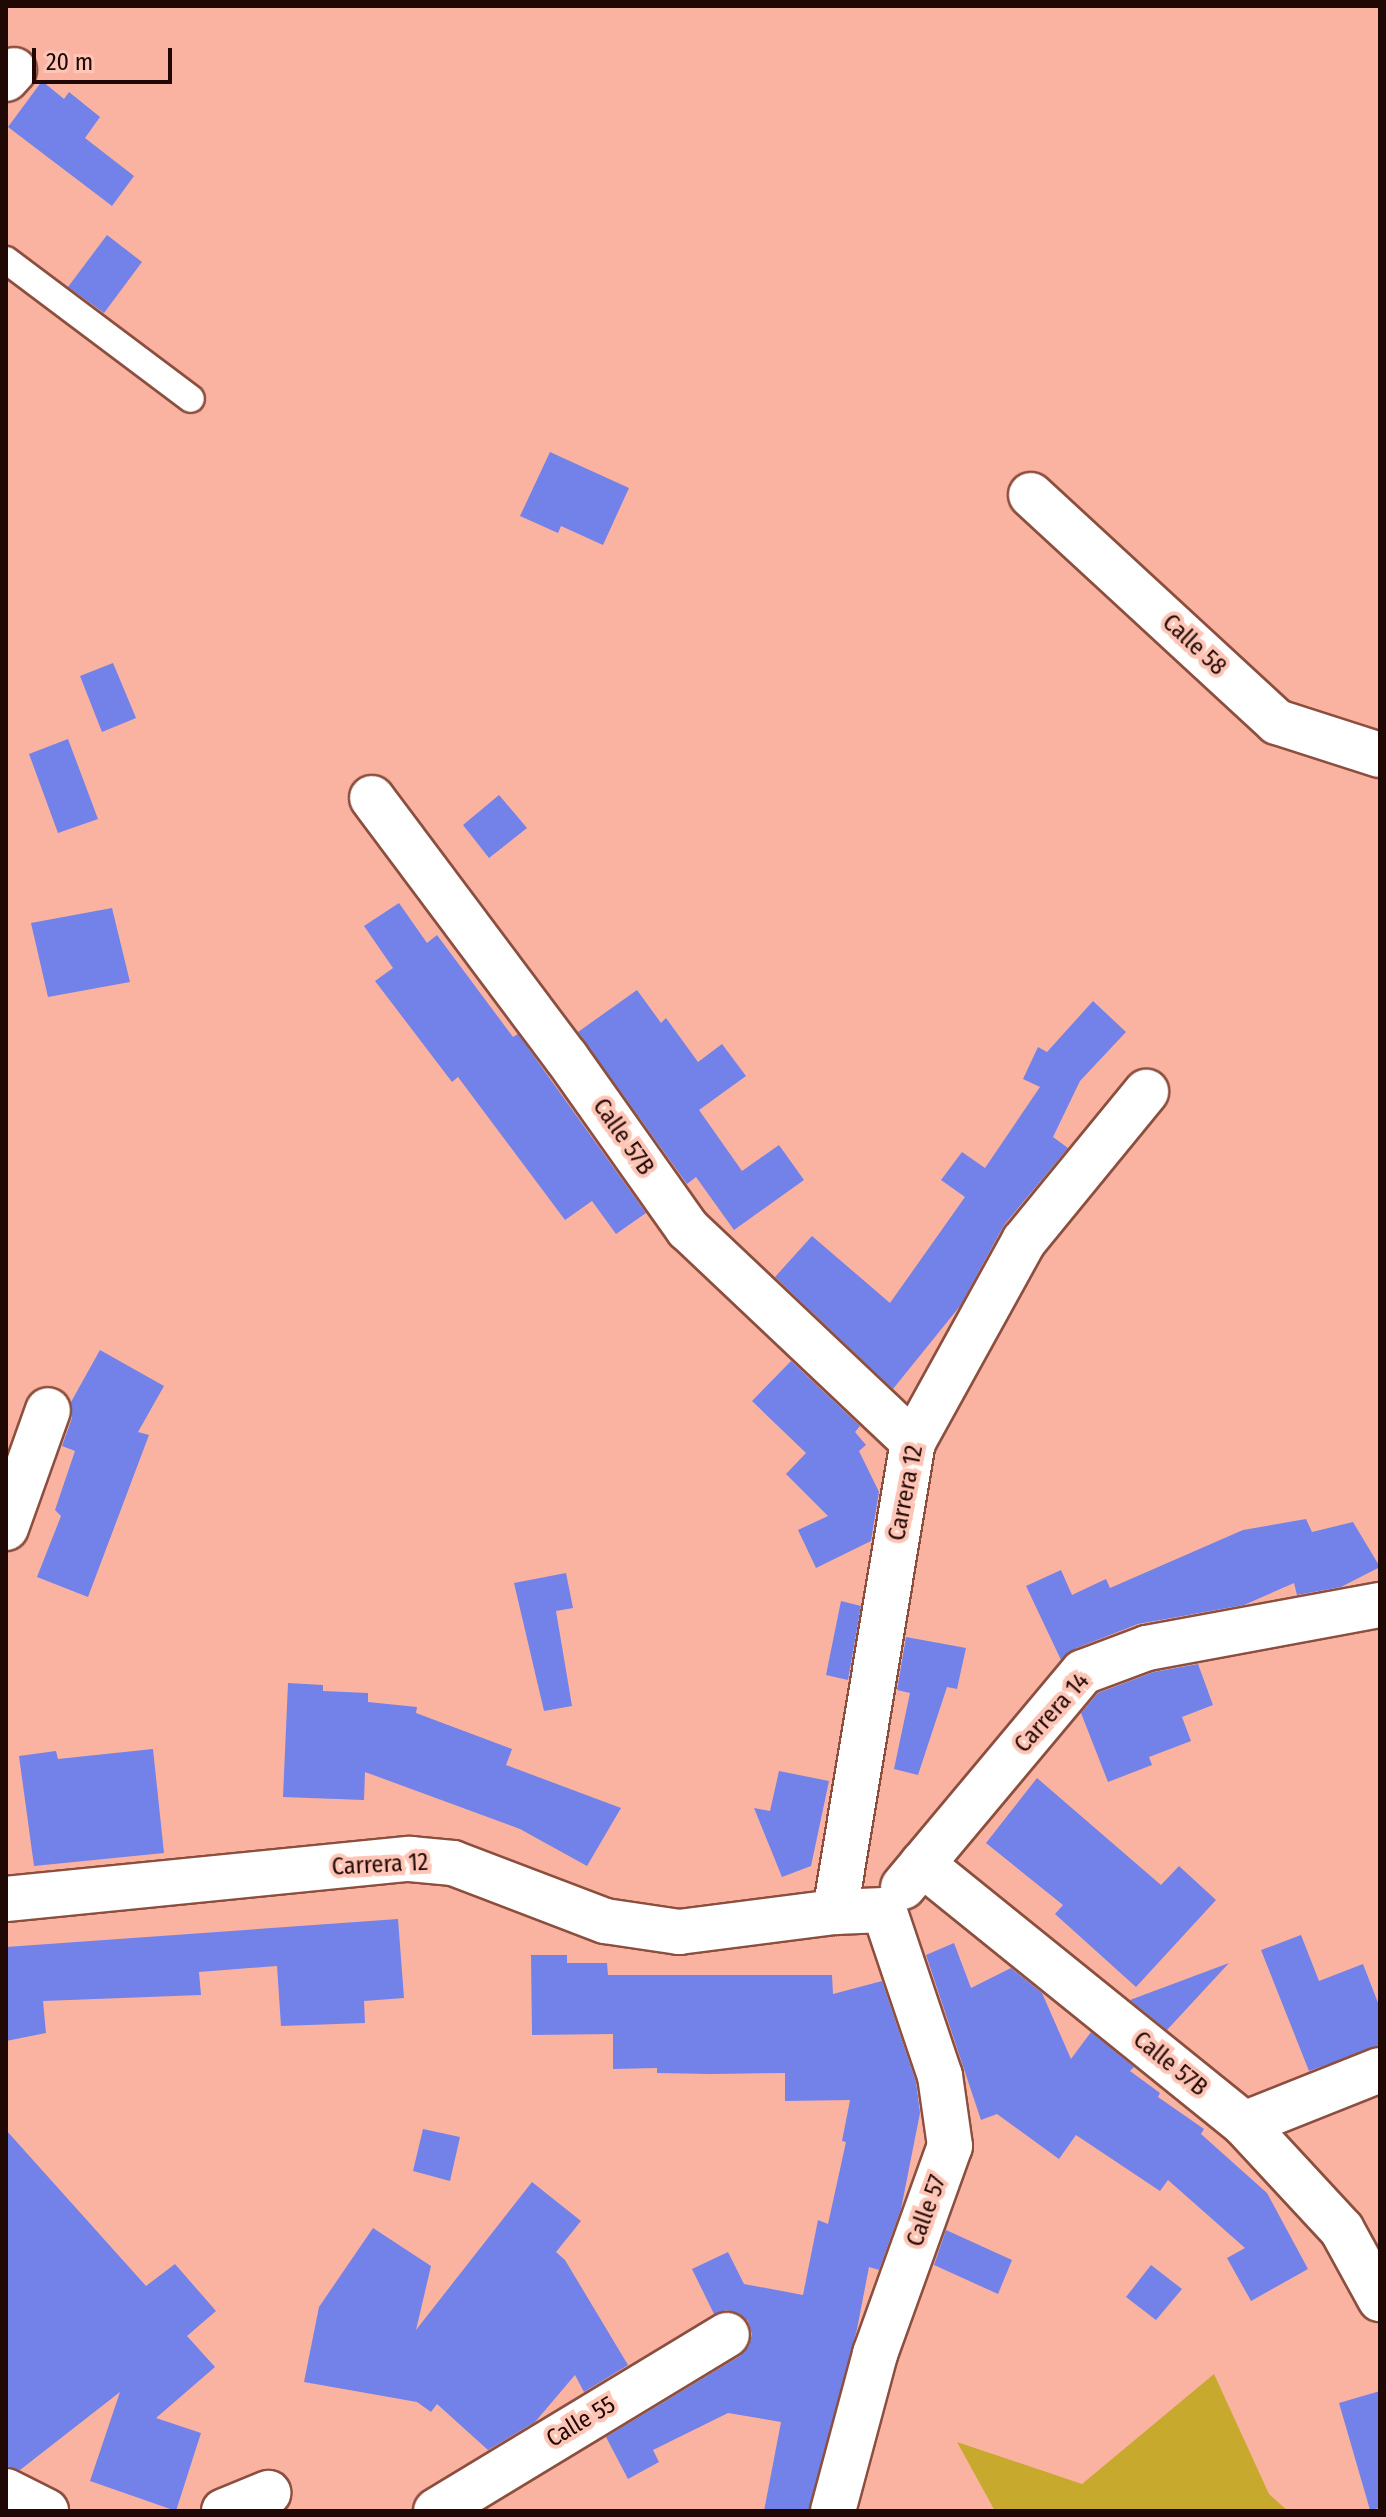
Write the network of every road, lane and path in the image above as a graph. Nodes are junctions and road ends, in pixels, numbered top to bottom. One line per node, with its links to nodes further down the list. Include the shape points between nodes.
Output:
1 (6, 260): 2 (lane)
2 (191, 399)
3 (1031, 495): 4 (street, Calle 58, via 1277,722)
4 (1380, 755)
5 (372, 798): 8 (street, Calle 57B, via 688,1229)
6 (1146, 1092): 8 (street, Carrera 12, via 1024,1241)
7 (48, 1410): 9 (street)
8 (913, 1442): 14 (street, Carrera 12)
9 (6, 1528)
10 (1380, 1605): 11 (street, Carrera 14, via 1147,1648 1083,1672)
11 (922, 1864): 13 (street, Carrera 14); 16 (street, Calle 57B)
12 (7, 1892): 14 (street, Carrera 12, via 410,1859 453,1863 605,1921 679,1932)
13 (884, 1910): 14 (street, Carrera 12); 24 (street, Calle 57, via 940,2076 950,2146 875,2354)
14 (835, 1912)
15 (1380, 2070): 16 (street)
16 (1244, 2124): 17 (street, Calle 57B, via 1342,2230)
17 (1380, 2299)
18 (727, 2335): 23 (street, Calle 55)
19 (6, 2491): 21 (street)
20 (268, 2493): 22 (street)
21 (46, 2511)
22 (224, 2511)
23 (436, 2511)
24 (833, 2511)

